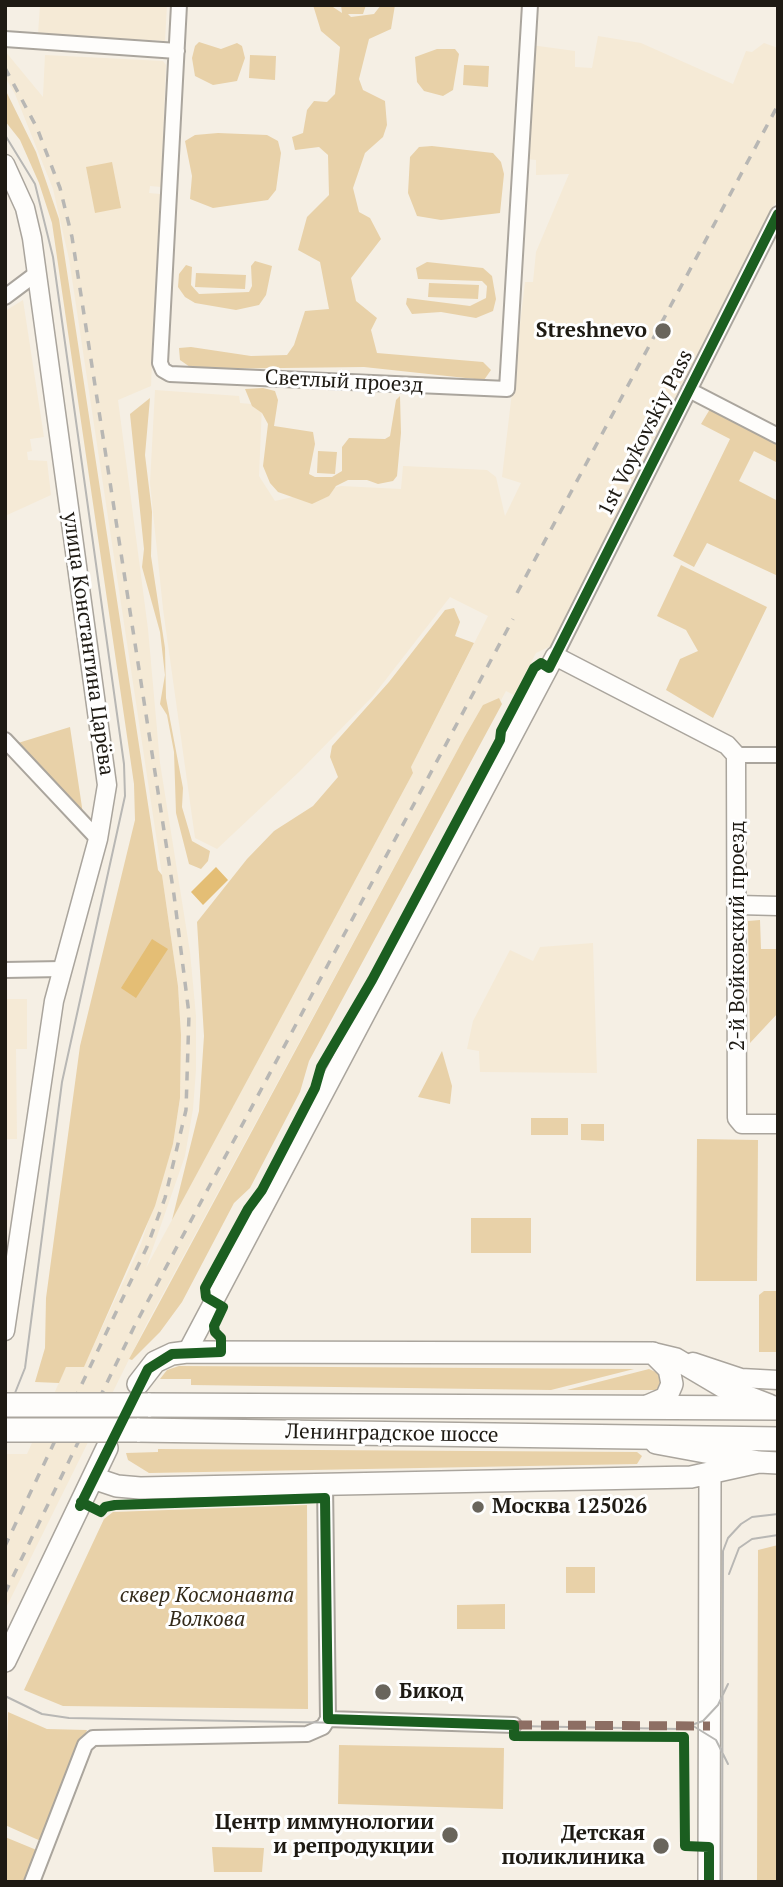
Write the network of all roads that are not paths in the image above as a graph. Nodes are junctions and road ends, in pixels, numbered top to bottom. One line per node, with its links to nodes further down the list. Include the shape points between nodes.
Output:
1 (179, 5): 4 (street, Светлый проезд)
2 (530, 5): 4 (street, Светлый проезд, via 507,389 170,374 163,370)
3 (5, 39): 4 (street)
4 (177, 51)
5 (5, 164): 7 (street, улица Константина Царёва, via 25,208)
6 (778, 215): 9 (street, 1st Voykovskiy Pass)
7 (37, 273): 8 (street); 15 (street, улица Константина Царёва, via 106,765)
8 (5, 297)
9 (689, 390): 10 (street); 11 (street, 1st Voykovskiy Pass)
10 (778, 436)
11 (555, 656): 13 (street, via 727,745); 22 (street, 1st Voykovskiy Pass)
12 (5, 740): 15 (street)
13 (736, 755): 14 (street); 16 (street, 2-й Войковский проезд)
14 (778, 755)
15 (98, 839): 18 (street, улица Константина Царёва)
16 (738, 905): 17 (street); 20 (street, 2-й Войковский проезд, via 737,1118 742,1124)
17 (778, 906)
18 (62, 969): 19 (street); 21 (street, улица Константина Царёва, via 49,1029)
19 (5, 970)
20 (778, 1124)
21 (5, 1331)
22 (187, 1352): 23 (main road); 26 (main road, via 155,1362)
23 (653, 1353): 24 (main road); 28 (main road, via 669,1370 672,1384 666,1398)
24 (676, 1359): 25 (street, via 741,1378); 29 (main road, via 735,1393)
25 (778, 1380)
26 (138, 1384)
27 (5, 1405): 28 (main road, Ленинградское шоссе, bridge)
28 (645, 1407): 29 (main road, Ленинградское шоссе)
29 (778, 1407)
30 (5, 1430): 31 (main road, Ленинградское шоссе, bridge)
31 (637, 1437): 32 (main road, Ленинградское шоссе); 33 (main road)
32 (778, 1439)
33 (665, 1446): 35 (main road); 37 (main road, via 674,1455 672,1464)
34 (107, 1448): 38 (main road)
35 (769, 1463): 36 (main road)
36 (710, 1475): 37 (main road); 44 (main road)
37 (654, 1476): 39 (main road)
38 (93, 1478): 39 (main road, via 140,1488); 40 (main road)
39 (325, 1483): 41 (street)
40 (5, 1661)
41 (328, 1719): 42 (street); 43 (street, via 323,1727 307,1734 93,1738 85,1745)
42 (514, 1724)
43 (32, 1882)
44 (709, 1882)

